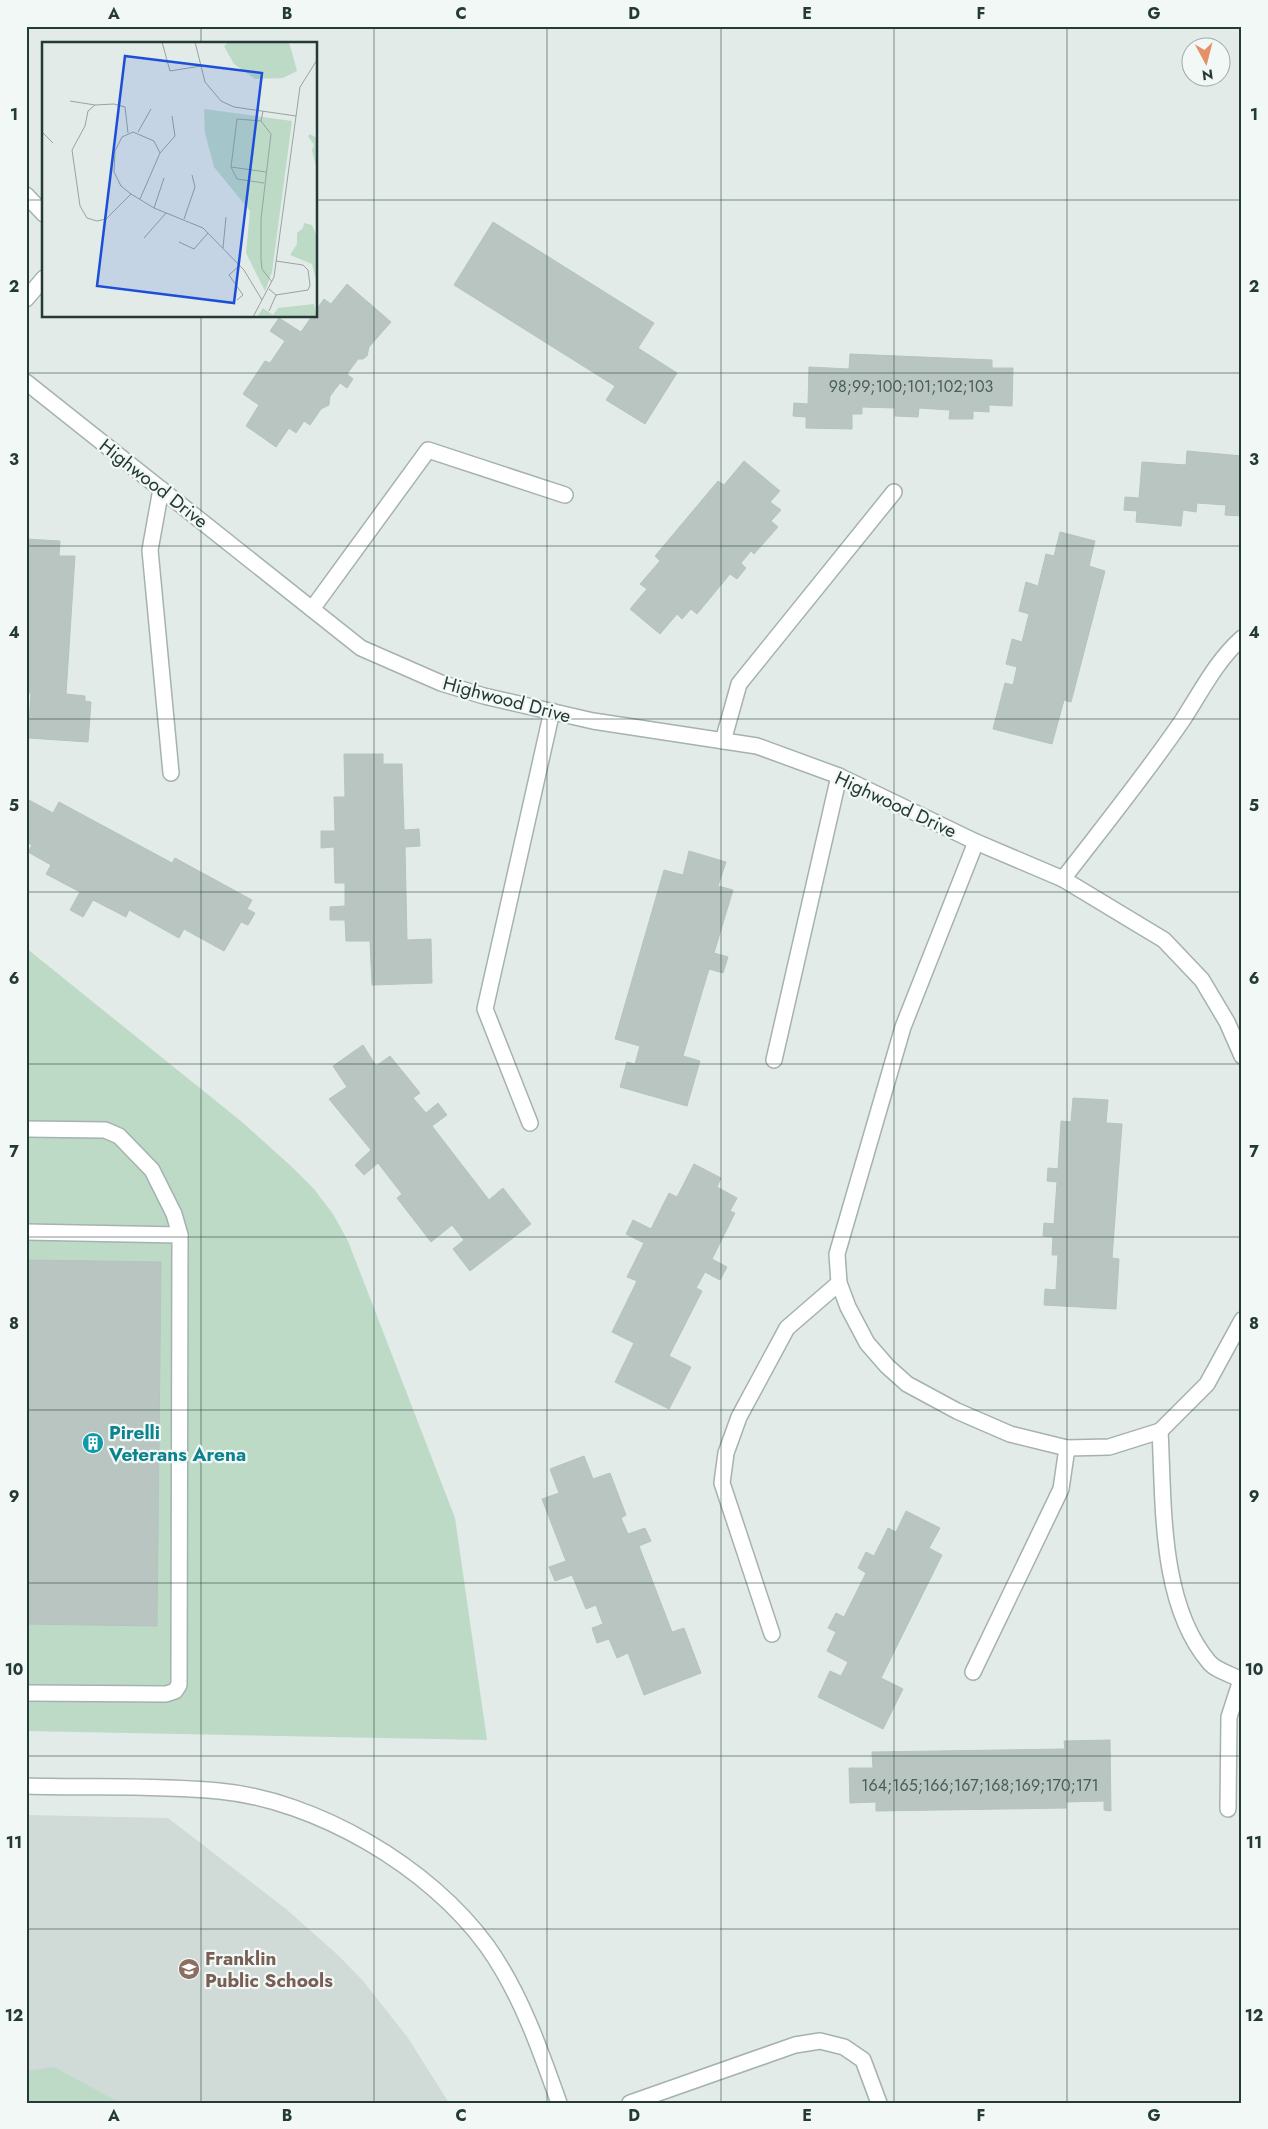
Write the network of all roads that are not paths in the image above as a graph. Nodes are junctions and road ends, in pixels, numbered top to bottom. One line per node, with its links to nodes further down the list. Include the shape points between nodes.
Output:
1 (26, 195): 2 (street)
2 (42, 212)
3 (42, 280): 4 (street)
4 (26, 299)
5 (26, 382): 6 (street, Highwood Drive)
6 (161, 489): 9 (street, Highwood Drive); 13 (street, via 150,550)
7 (894, 492): 12 (street, via 739,684)
8 (566, 495): 9 (street, via 428,450)
9 (312, 609): 11 (street, Highwood Drive, via 361,648 441,683)
10 (1242, 638): 16 (street, via 1208,678 1182,720)
11 (552, 711): 12 (street, Highwood Drive, via 593,721); 19 (street, via 485,1009)
12 (723, 741): 14 (street, Highwood Drive, via 756,746)
13 (171, 773)
14 (839, 776): 15 (street, Highwood Drive); 18 (street)
15 (976, 842): 16 (street, Highwood Drive); 23 (street, Highwood Drive, via 903,1027 837,1254)
16 (1063, 879): 17 (street, Highwood Drive, via 1164,940 1202,980 1227,1022)
17 (1242, 1056)
18 (774, 1060)
19 (530, 1123)
20 (26, 1129): 22 (street, via 105,1130 119,1136 152,1170 174,1214)
21 (26, 1232): 22 (street)
22 (180, 1235): 30 (street, via 179,1685 174,1692 166,1694)
23 (839, 1283): 26 (street, Highwood Drive, via 867,1343 906,1384 1010,1434); 27 (street, via 787,1328 739,1417 726,1453 722,1483)
24 (1242, 1320): 25 (street, Highwood Drive, via 1207,1384)
25 (1160, 1431): 26 (street, Highwood Drive, via 1109,1446); 29 (street, via 1167,1542 1178,1603 1193,1639 1210,1663)
26 (1067, 1448): 28 (street, via 1061,1489)
27 (772, 1634)
28 (973, 1672)
29 (1242, 1680): 32 (street, via 1228,1717)
30 (26, 1693)
31 (26, 1786): 33 (street, via 220,1791 295,1809 374,1846 450,1902 487,1946 512,1986)
32 (1228, 1810)
33 (559, 2103)
34 (630, 2103): 35 (street, via 795,2045 820,2041 844,2047 863,2060)
35 (879, 2103)

